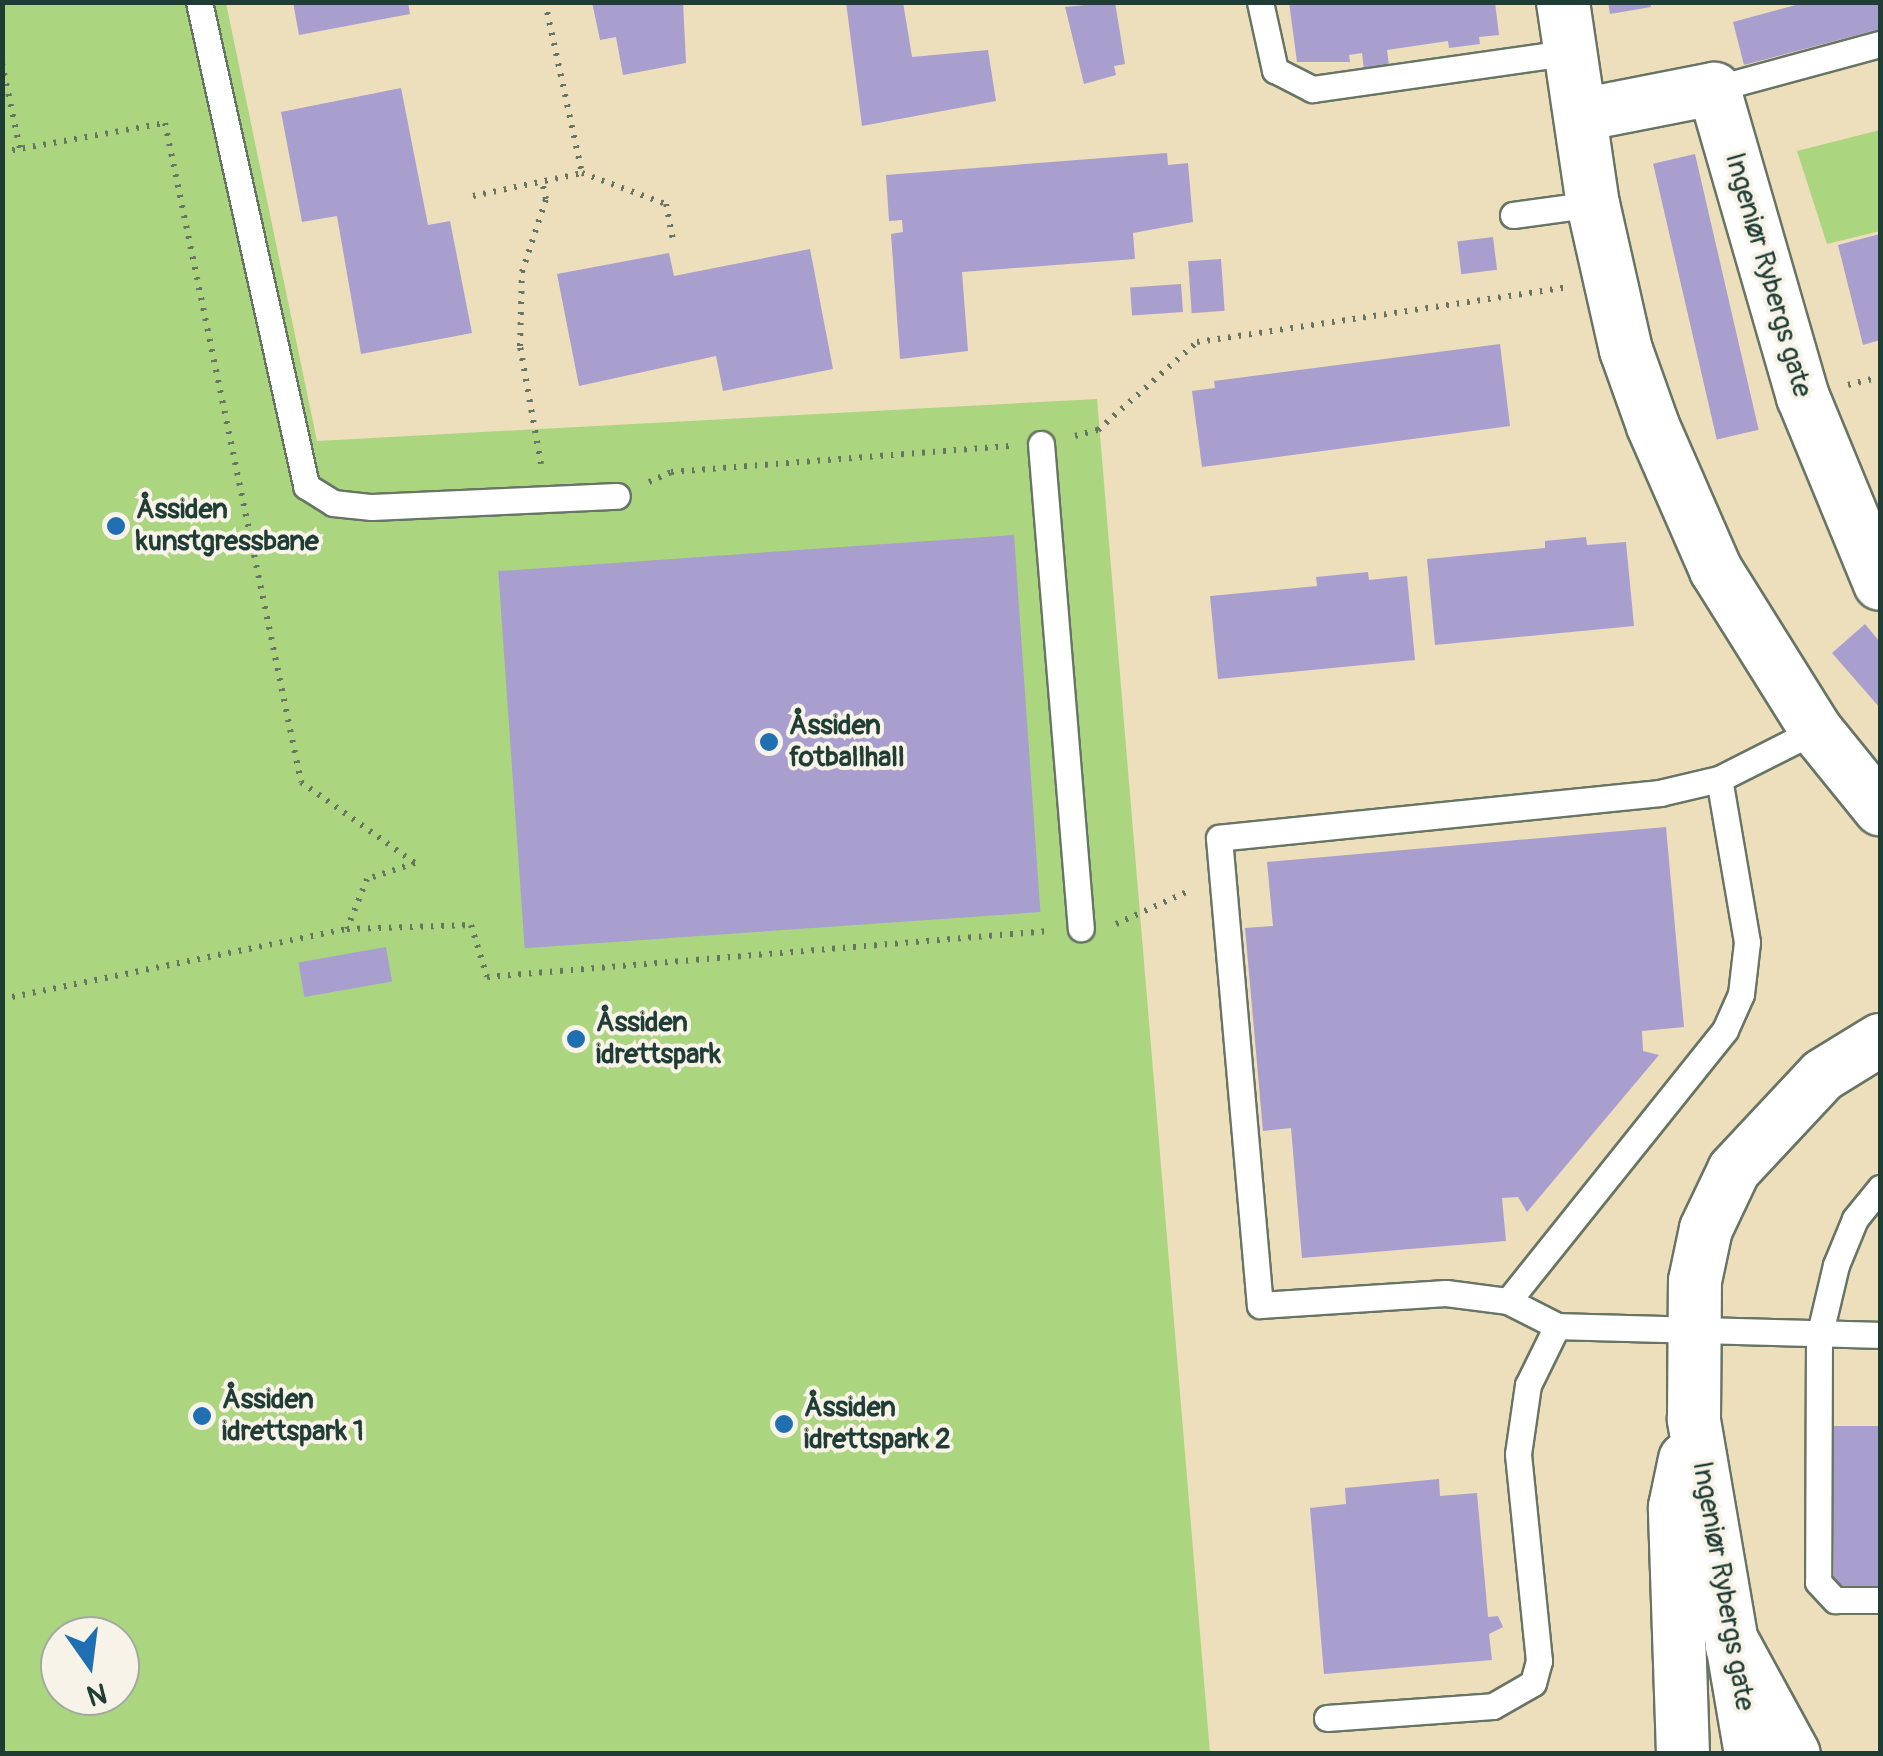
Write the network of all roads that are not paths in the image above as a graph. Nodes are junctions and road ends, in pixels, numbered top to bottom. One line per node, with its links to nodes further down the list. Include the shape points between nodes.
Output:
1 (199, 2): 10 (lane, via 283,406 306,486 333,503 372,507)
2 (1260, 2): 3 (lane, via 1276,70 1312,89)
3 (1567, 27): 6 (street)
4 (1880, 44): 5 (lane)
5 (1714, 89): 6 (street); 11 (street, Ingeniør Rybergs gate, via 1803,397)
6 (1581, 115): 7 (street)
7 (1593, 204): 8 (lane); 12 (street, via 1626,350 1685,504 1716,570)
8 (1513, 215)
9 (1040, 444): 15 (lane)
10 (617, 496)
11 (1880, 584)
12 (1816, 730): 13 (lane); 14 (street)
13 (1719, 779): 18 (lane, via 1747,942 1741,994 1725,1030); 18 (lane, via 1555,806 1219,838 1260,1305 1446,1293)
14 (1880, 809)
15 (1081, 928)
16 (1880, 1040): 20 (street, Ingeniør Rybergs gate, via 1823,1075 1734,1170 1706,1229)
17 (1880, 1188): 22 (lane, via 1842,1249)
18 (1508, 1301): 19 (lane)
19 (1557, 1326): 20 (lane); 27 (lane, via 1528,1385 1518,1454 1538,1661 1533,1682 1493,1706)
20 (1692, 1331): 22 (lane); 23 (street, Ingeniør Rybergs gate)
21 (1880, 1335): 22 (lane)
22 (1819, 1337): 24 (lane, via 1818,1582 1835,1600)
23 (1694, 1419): 25 (street, Ingeniør Rybergs gate); 26 (street, Ingeniør Rybergs gate, via 1676,1507)
24 (1880, 1600)
25 (1734, 1646): 30 (street, Ingeniør Rybergs gate); 31 (main road)
26 (1681, 1681): 28 (street); 29 (street, Ingeniør Rybergs gate)
27 (1327, 1718)
28 (1649, 1754)
29 (1683, 1754)
30 (1751, 1754)
31 (1792, 1754)

